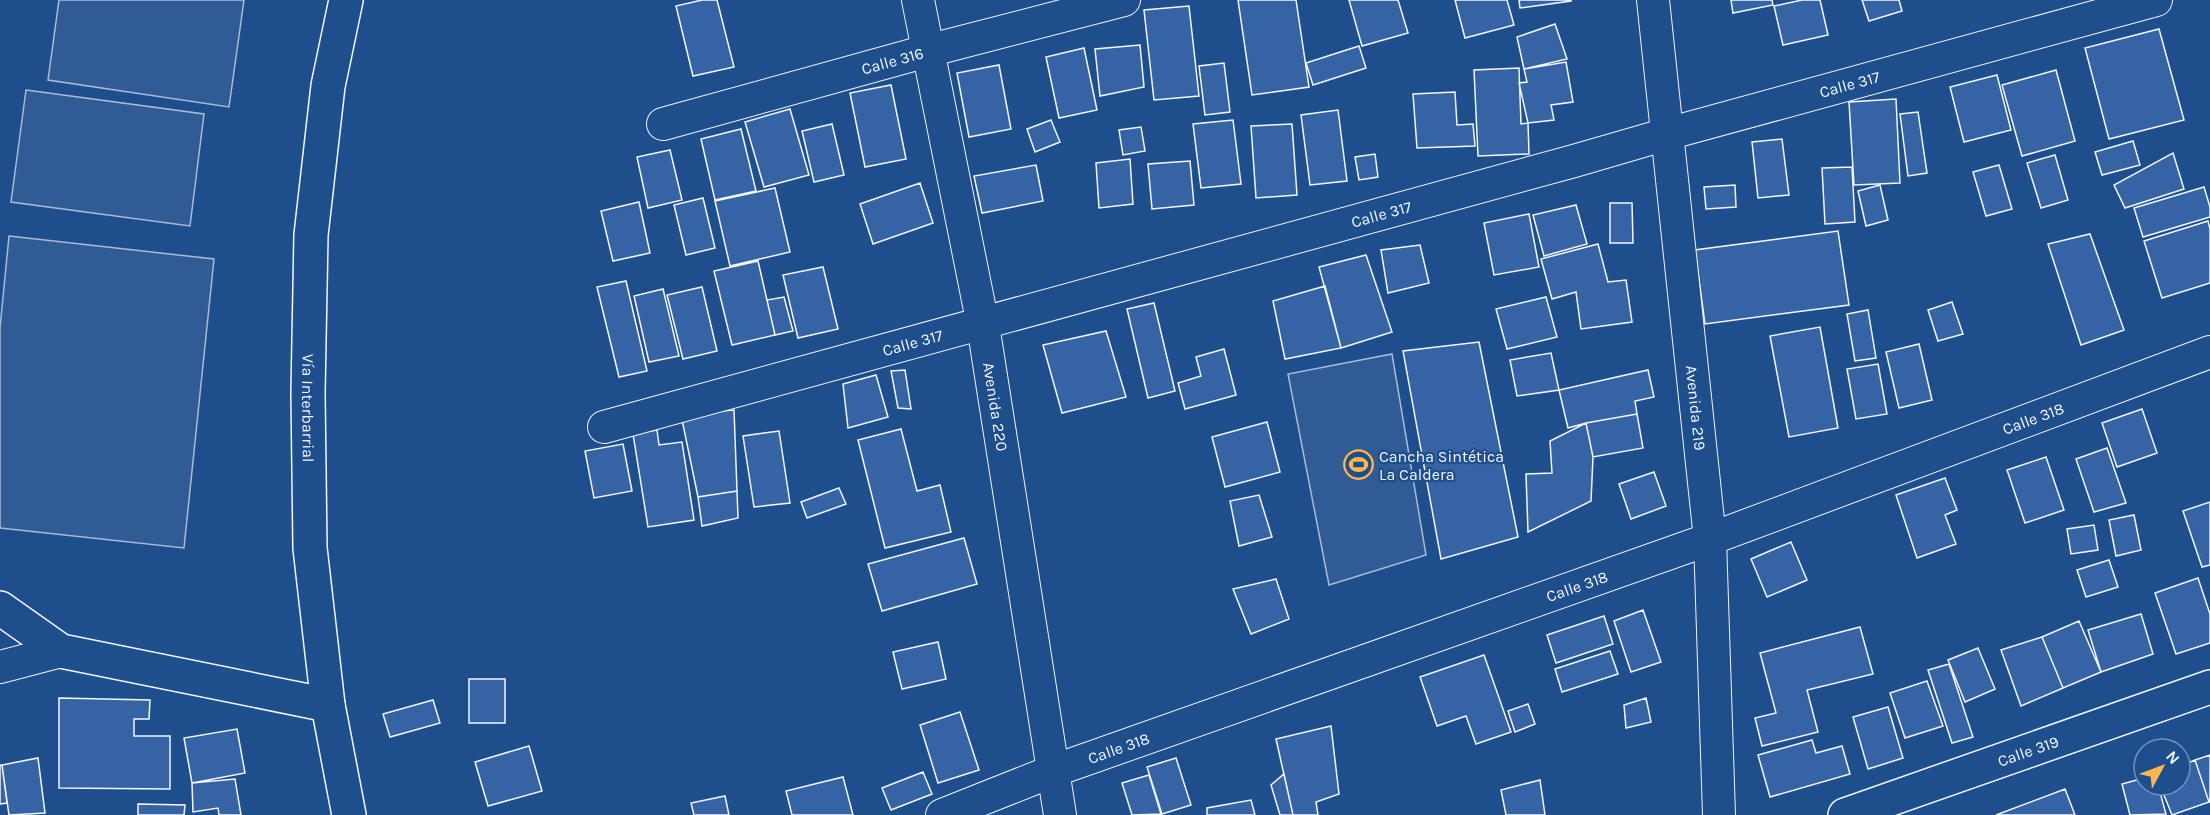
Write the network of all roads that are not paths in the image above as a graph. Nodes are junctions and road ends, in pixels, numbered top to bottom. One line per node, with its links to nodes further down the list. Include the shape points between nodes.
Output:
1 (346, 0): 18 (main road, Vía Interbarrial, via 328,86 311,247 310,548)
2 (918, 0): 6 (street, Avenida 220)
3 (1124, 0): 6 (street, Calle 316)
4 (1653, 0): 8 (street, Avenida 219)
5 (2156, 0): 8 (street, Calle 317)
6 (927, 51): 7 (street, Calle 316); 9 (street, Avenida 220)
7 (663, 124)
8 (1667, 134): 9 (street, Calle 317); 12 (street, Avenida 219)
9 (983, 325): 11 (street, Calle 317); 19 (street, Avenida 220)
10 (2210, 352): 12 (street, Calle 318)
11 (604, 427)
12 (1710, 539): 19 (street, Calle 318); 23 (street, Avenida 219)
13 (0, 608): 14 (main road)
14 (14, 628): 15 (main road)
15 (61, 651): 16 (street); 18 (main road)
16 (0, 667)
17 (2210, 687): 24 (main road, Calle 319)
18 (328, 705): 20 (main road, Vía Interbarrial)
19 (1053, 771): 21 (street, Calle 318); 22 (street, Avenida 220)
20 (349, 815)
21 (942, 815)
22 (1060, 815)
23 (1719, 815)
24 (1845, 815)

